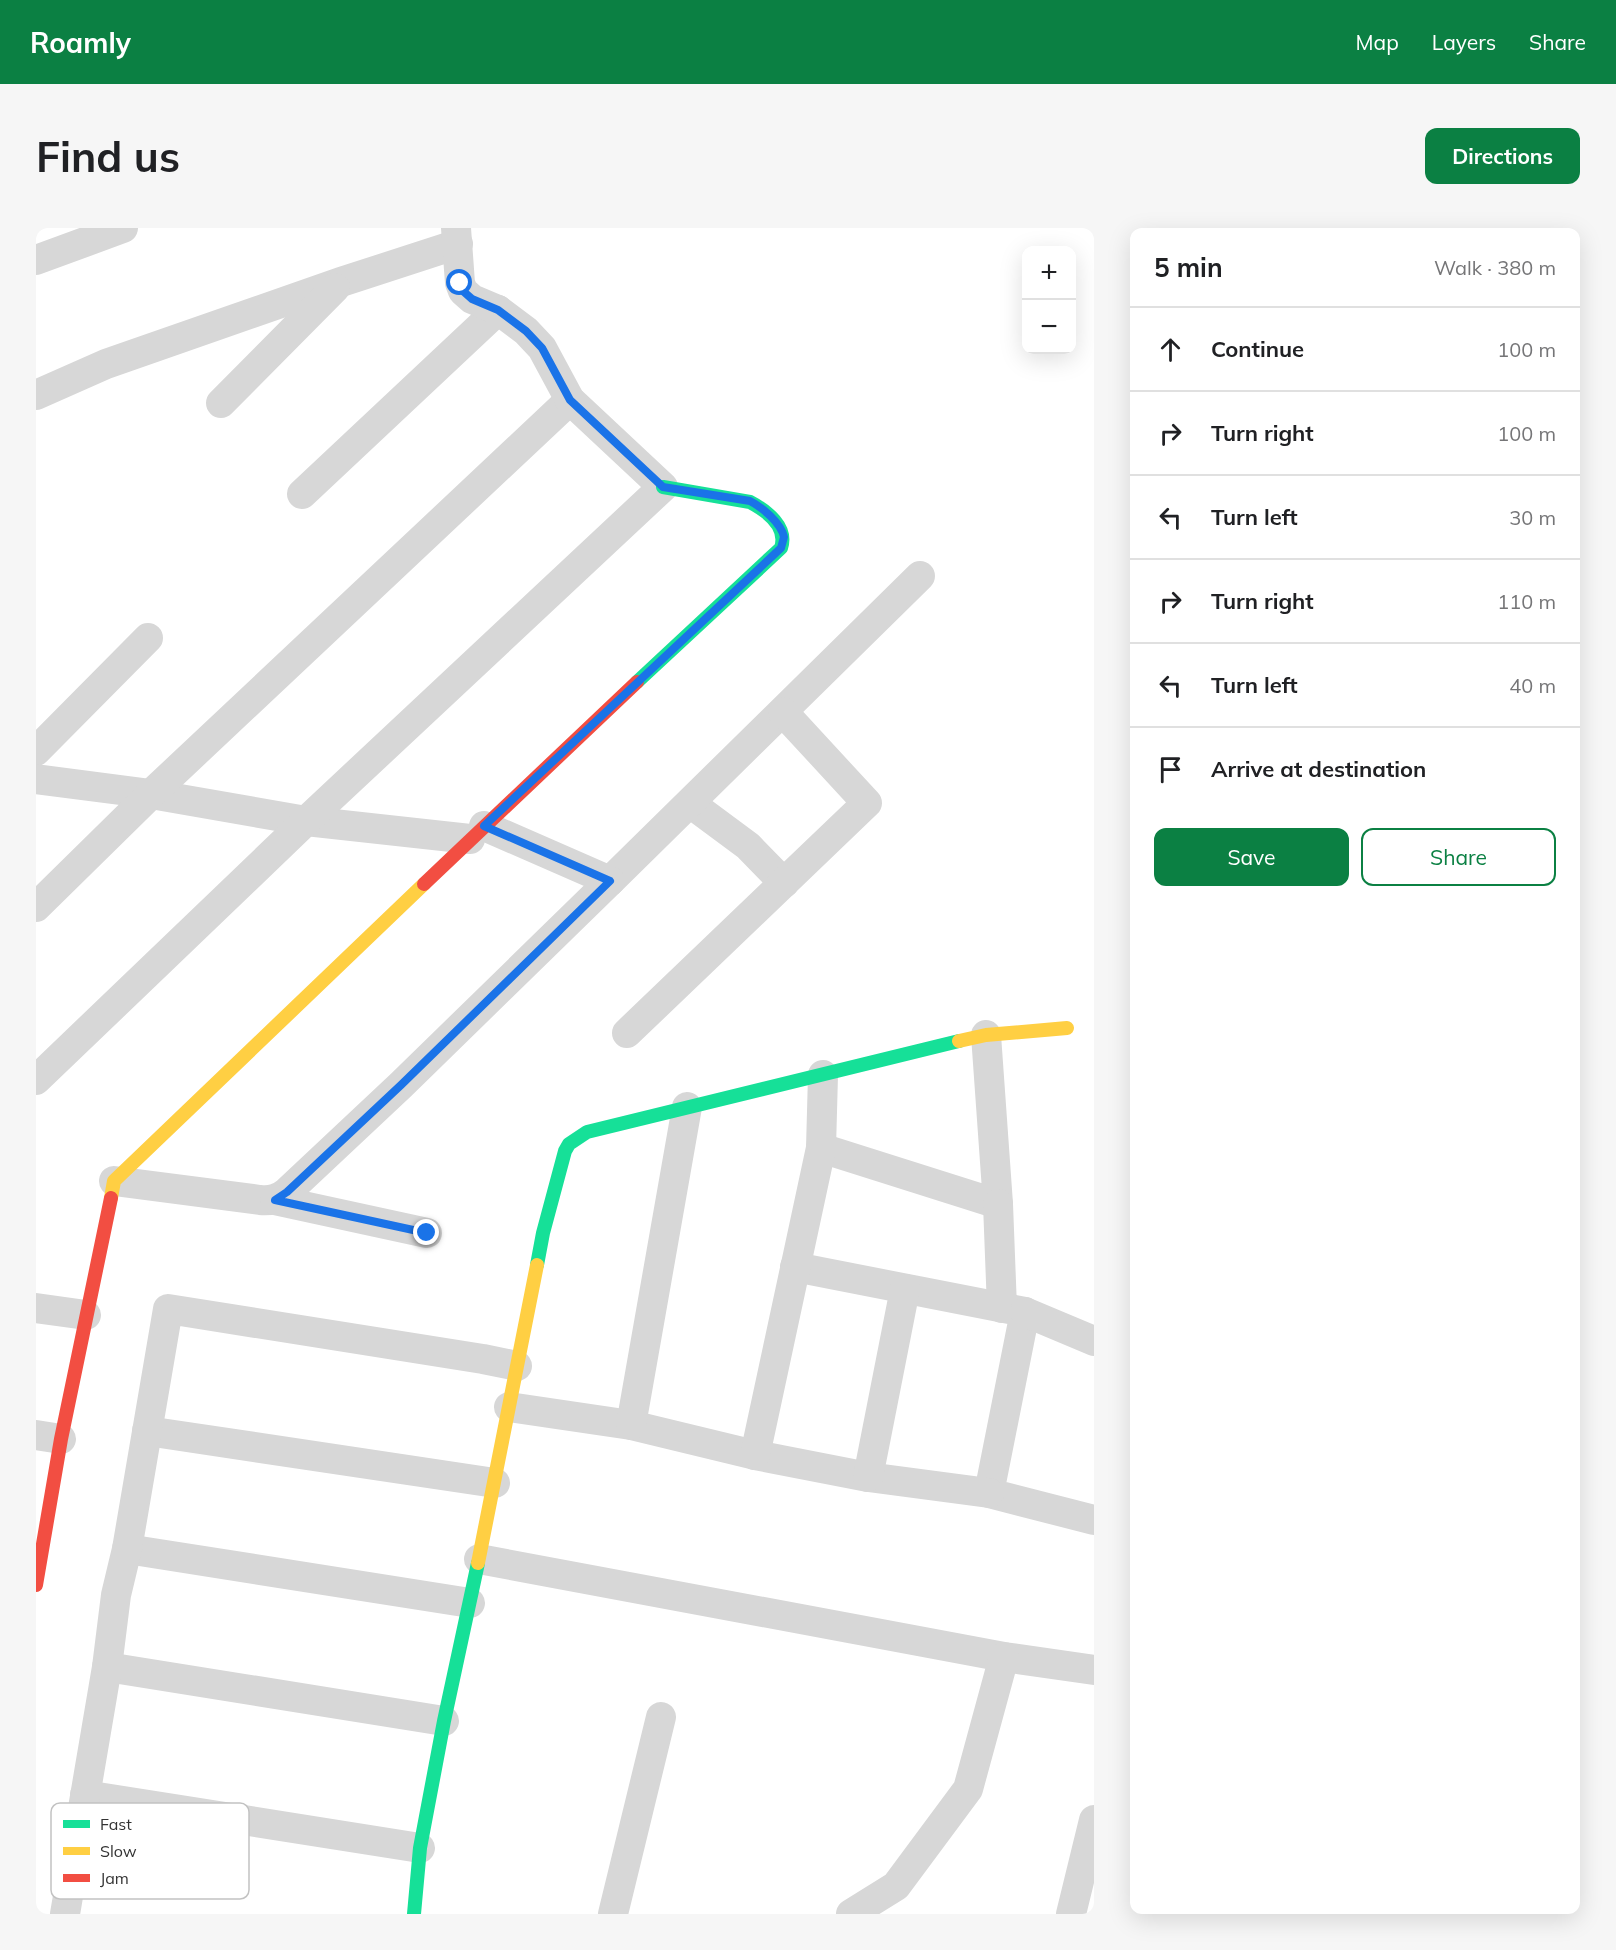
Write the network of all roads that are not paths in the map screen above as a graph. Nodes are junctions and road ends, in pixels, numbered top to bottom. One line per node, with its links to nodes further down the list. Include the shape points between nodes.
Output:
1 (123, 228): 3 (street)
2 (457, 236): 4 (street); 5 (street, via 463,291)
3 (36, 260)
4 (341, 282): 6 (street, via 106,364); 8 (street)
5 (498, 310): 7 (street, via 542,348); 10 (street)
6 (36, 395)
7 (570, 400): 9 (street); 16 (street)
8 (221, 403)
9 (663, 487): 18 (street); 19 (street, via 750,501 780,526 784,543)
10 (302, 494)
11 (920, 576): 13 (street)
12 (148, 638): 14 (street)
13 (783, 711): 17 (street); 21 (street, via 867,803)
14 (36, 751)
15 (36, 779): 16 (street)
16 (150, 794): 18 (street); 22 (street)
17 (690, 803): 20 (street); 21 (street, via 748,846)
18 (306, 821): 19 (street); 27 (street)
19 (477, 833): 20 (street); 30 (street)
20 (610, 881): 31 (street, via 401,1085)
21 (784, 883): 24 (street)
22 (36, 907)
23 (1067, 1028): 25 (street)
24 (627, 1033)
25 (986, 1035): 26 (street); 32 (street)
26 (823, 1075): 28 (street); 29 (street)
27 (36, 1080)
28 (687, 1107): 40 (street, via 587,1132 569,1144 543,1233); 42 (street)
29 (821, 1148): 32 (street); 34 (street)
30 (114, 1181): 31 (street); 38 (street)
31 (275, 1200): 33 (street)
32 (998, 1204): 37 (street)
33 (427, 1233)
34 (795, 1267): 35 (street); 45 (street)
35 (905, 1289): 37 (street); 46 (street)
36 (36, 1308): 38 (street)
37 (1013, 1310): 39 (street); 48 (street)
38 (86, 1315): 44 (street)
39 (1094, 1341)
40 (517, 1366): 41 (street); 43 (street, via 168,1308)
41 (509, 1407): 42 (street); 47 (street)
42 (631, 1425): 45 (street)
43 (147, 1431): 47 (street); 50 (street)
44 (49, 1437): 52 (street)
45 (755, 1455): 46 (street)
46 (868, 1476): 48 (street)
47 (495, 1483): 51 (street)
48 (989, 1493): 49 (street)
49 (1094, 1520)
50 (127, 1549): 53 (street); 55 (street, via 116,1595)
51 (479, 1559): 53 (street); 54 (street)
52 (37, 1578)
53 (470, 1603): 58 (street)
54 (1004, 1657): 56 (street); 69 (street, via 968,1789 896,1886)
55 (107, 1667): 58 (street); 59 (street)
56 (1094, 1670)
57 (661, 1717): 68 (street)
58 (444, 1720): 64 (street)
59 (85, 1795): 60 (street); 61 (street)
60 (84, 1803)
61 (136, 1803)
62 (249, 1821): 64 (street)
63 (1094, 1821): 70 (street)
64 (420, 1848): 67 (street)
65 (68, 1899): 66 (street)
66 (65, 1914)
67 (414, 1914)
68 (613, 1914)
69 (851, 1914)
70 (1071, 1914)

